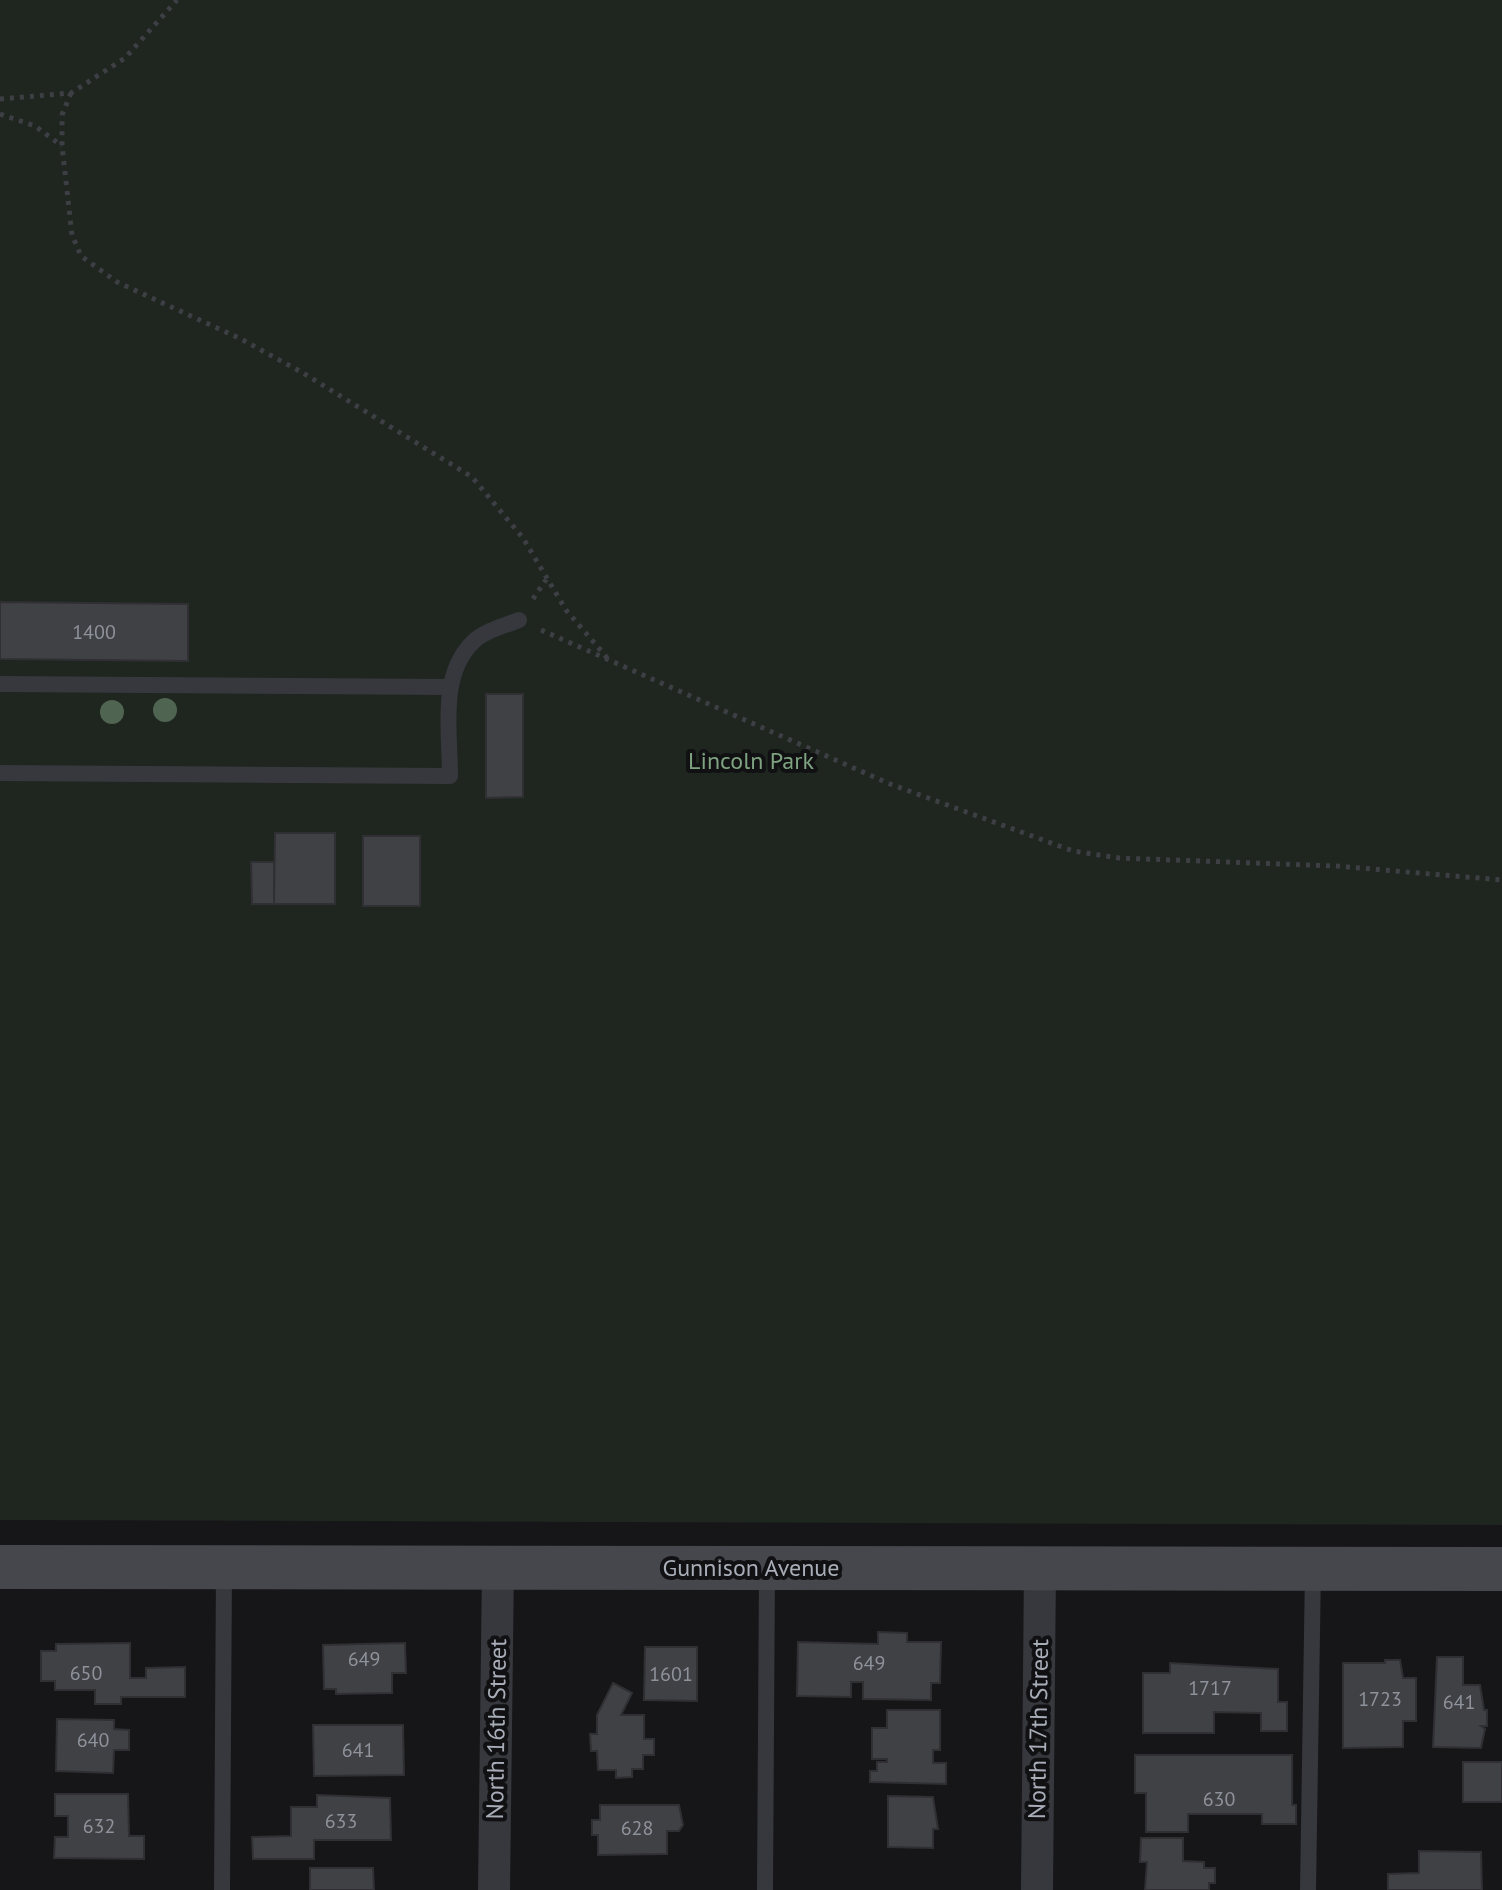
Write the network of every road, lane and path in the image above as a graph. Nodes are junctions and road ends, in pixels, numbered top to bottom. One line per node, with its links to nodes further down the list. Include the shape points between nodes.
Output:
1 (177, 0): 2 (path, via 125,58)
2 (71, 93): 3 (path); 5 (path, via 62,115)
3 (0, 99)
4 (0, 114): 5 (path, via 35,126)
5 (62, 146): 7 (path, via 72,235 81,256 117,282 303,373 472,477 523,538 566,610)
6 (519, 620): 7 (path); 9 (lane, via 474,640 458,661)
7 (610, 661): 11 (path, via 890,784 1073,851)
8 (0, 684): 9 (lane)
9 (450, 687): 10 (lane, via 450,776)
10 (0, 773)
11 (1502, 880)
12 (767, 1566): 14 (street, Gunnison Avenue); 15 (street, Gunnison Avenue); 21 (lane)
13 (0, 1567): 16 (street, Gunnison Avenue)
14 (498, 1567): 16 (street, Gunnison Avenue); 20 (street, North 16th Street)
15 (1040, 1567): 17 (street, Gunnison Avenue); 22 (street, North 17th Street)
16 (224, 1568): 19 (lane)
17 (1313, 1568): 18 (street, Gunnison Avenue); 23 (lane)
18 (1502, 1569)
19 (222, 1890)
20 (494, 1890)
21 (765, 1890)
22 (1037, 1890)
23 (1308, 1890)

